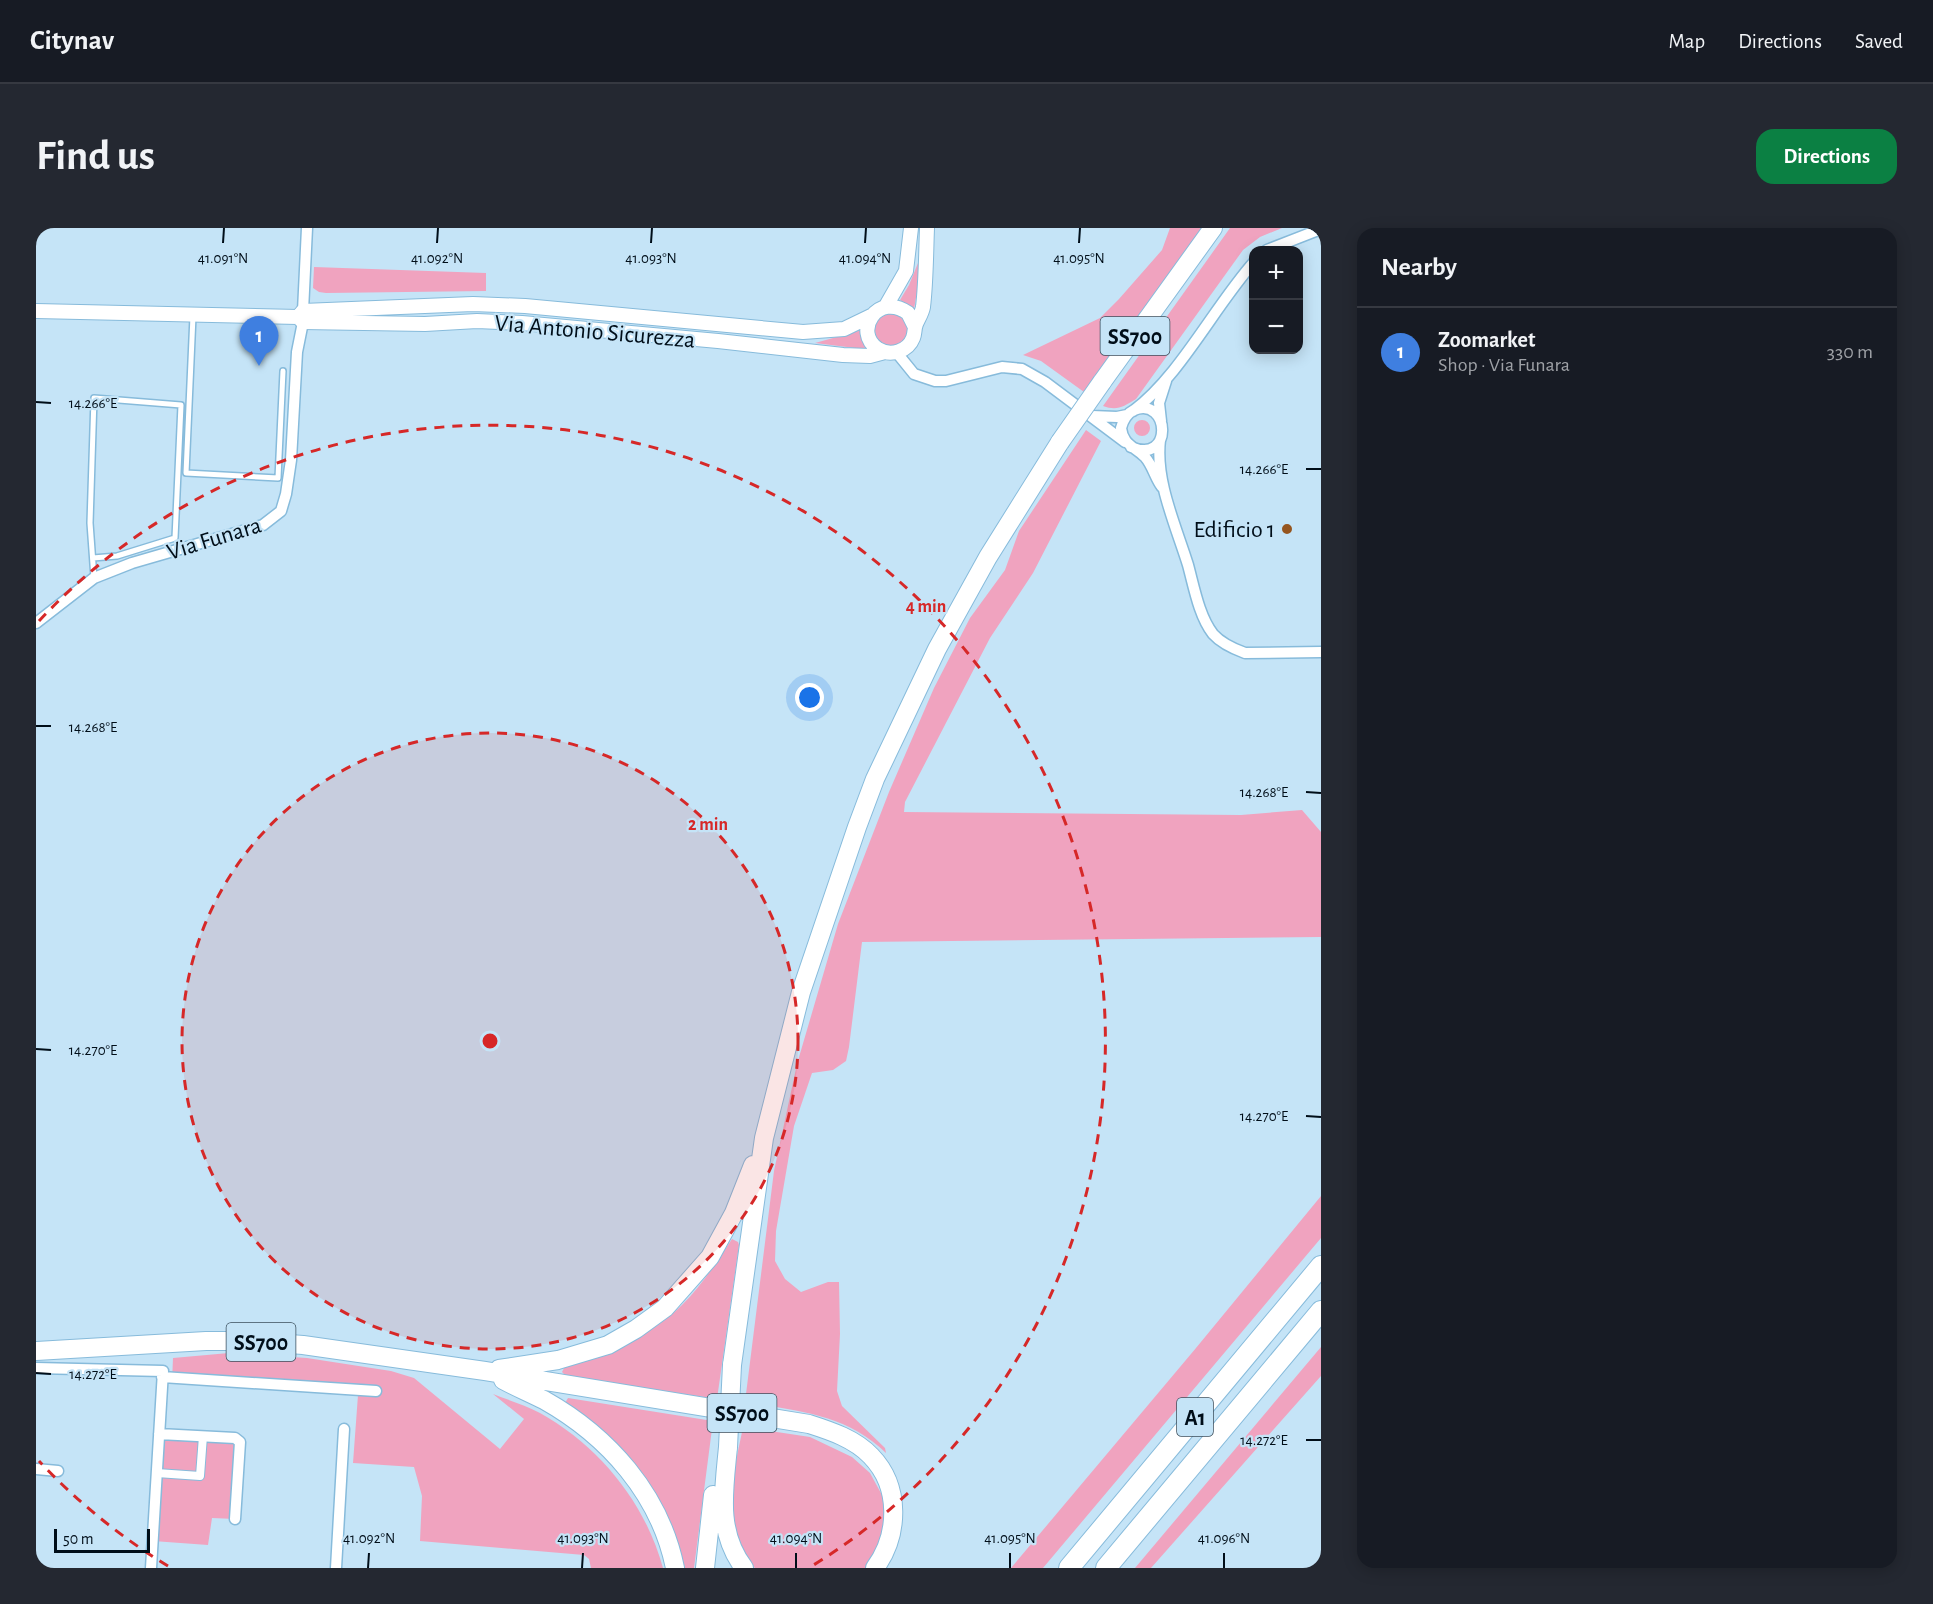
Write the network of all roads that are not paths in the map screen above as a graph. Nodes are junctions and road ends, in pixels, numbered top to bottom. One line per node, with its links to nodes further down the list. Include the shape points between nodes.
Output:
1 (307, 228): 12 (street, Via Funara)
2 (910, 228): 8 (street, Via Antonio Sicurezza, via 906,271)
3 (927, 228): 13 (street, via 922,309)
4 (1321, 229): 6 (street)
5 (1208, 235): 27 (highway, SS700, bridge, via 1060,442 988,557 937,649 875,779 857,827 801,992)
6 (1277, 246)
7 (1249, 269): 16 (street)
8 (886, 306): 11 (street, Via Antonio Sicurezza); 13 (street, via 902,308)
9 (36, 311): 10 (street)
10 (193, 314): 12 (street); 15 (lane, via 186,473 278,478)
11 (873, 315): 12 (street, Via Antonio Sicurezza, via 844,329 803,332 473,304); 14 (street, via 868,337 878,349)
12 (302, 317): 14 (street, Via Antonio Sicurezza, via 425,324 522,323 843,355); 24 (street, Via Funara, via 291,460 281,511 263,525)
13 (915, 327): 14 (street, via 907,347)
14 (891, 353): 18 (street, via 914,374 935,381 1002,367 1022,369)
15 (283, 371)
16 (1167, 377): 17 (street); 19 (street, via 1160,403)
17 (1130, 413): 18 (street); 19 (street, via 1147,409); 21 (street, via 1121,428)
18 (1092, 416): 21 (street)
19 (1161, 421): 20 (street)
20 (1160, 440): 21 (street, via 1144,450); 22 (street)
21 (1128, 445): 22 (street, via 1145,457)
22 (1165, 491): 26 (street, via 1199,604 1214,634 1245,653)
23 (93, 558): 23 (lane, via 90,523 94,398 181,405 175,538 117,556); 24 (lane)
24 (94, 578): 25 (street, Via Funara)
25 (36, 623)
26 (1321, 652)
27 (764, 1138): 32 (highway, via 734,1213 710,1257 665,1308 608,1345 558,1360); 38 (highway, SS700, bridge)
28 (1321, 1266): 49 (highway, A1)
29 (1321, 1311): 50 (highway, A1)
30 (36, 1351): 32 (highway, SS700, via 252,1341)
31 (36, 1368): 33 (street, via 163,1371)
32 (485, 1371): 45 (highway, via 563,1412 614,1454 652,1506); 48 (highway, SS700, via 790,1420 842,1436 871,1456 889,1487 894,1525 890,1542)
33 (162, 1377): 34 (street); 36 (street)
34 (376, 1390)
35 (344, 1429): 44 (street)
36 (159, 1434): 37 (street); 41 (street)
37 (202, 1436): 41 (street, via 200,1476); 42 (street, via 235,1438 240,1442)
38 (723, 1446): 46 (highway, SS700); 47 (highway, via 722,1514 730,1547)
39 (36, 1469): 40 (street)
40 (58, 1471)
41 (157, 1473): 43 (street)
42 (235, 1519)
43 (152, 1568)
44 (336, 1568)
45 (675, 1568)
46 (705, 1568)
47 (744, 1568)
48 (875, 1568)
49 (1069, 1568)
50 (1106, 1568)

